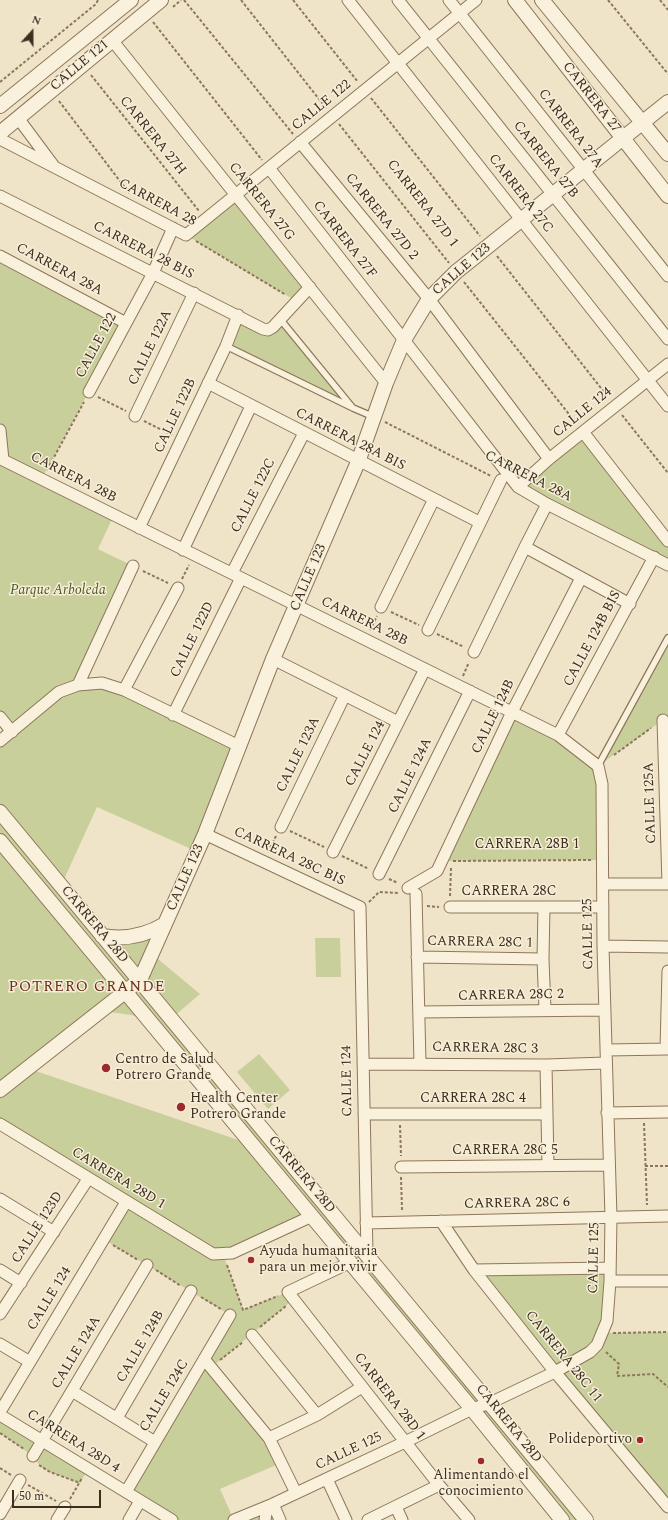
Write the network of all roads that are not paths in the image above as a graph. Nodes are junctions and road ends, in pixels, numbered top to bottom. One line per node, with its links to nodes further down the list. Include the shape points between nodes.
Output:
1 (131, 0): 14 (street, CALLE 121)
2 (161, 0): 11 (street, CALLE 121)
3 (348, 0): 12 (street, CARRERA 27C)
4 (398, 0): 10 (street, CARRERA 27B)
5 (449, 0): 9 (street, CARRERA 27A)
6 (476, 0): 9 (street, CALLE 122)
7 (515, 0): 18 (street, CARRERA 27)
8 (542, 0): 16 (street, CARRERA 27)
9 (460, 14): 10 (street, CALLE 122); 24 (street, CARRERA 27A)
10 (428, 39): 12 (street, CALLE 122); 25 (street, CARRERA 27B)
11 (112, 40): 15 (street, CALLE 121); 26 (street, CARRERA 27G)
12 (398, 64): 20 (street, CALLE 122); 29 (street, CARRERA 27C)
13 (668, 102): 16 (street, CALLE 123)
14 (0, 106)
15 (18, 118): 17 (street, CALLE 121); 22 (street)
16 (642, 122): 18 (street, CALLE 123); 21 (street, CARRERA 27)
17 (0, 133)
18 (622, 138): 24 (street, CALLE 123); 28 (street, CARRERA 27)
19 (0, 139): 22 (street, CARRERA 28)
20 (300, 142): 23 (street, CALLE 122); 37 (street, CARRERA 27D 2)
21 (668, 154)
22 (55, 167): 30 (street, CARRERA 28)
23 (268, 168): 26 (street, CALLE 122); 41 (street, CARRERA 27F)
24 (584, 170): 25 (street, CALLE 123); 34 (street, CARRERA 27A)
25 (553, 194): 29 (street, CALLE 123); 42 (street, CARRERA 27B)
26 (236, 195): 31 (street, CALLE 122); 35 (street, CARRERA 27G)
27 (0, 196): 33 (street, CARRERA 28 BIS)
28 (668, 196)
29 (521, 220): 37 (street, CALLE 123, via 456,272); 45 (street, CARRERA 27C)
30 (173, 228): 31 (street, CARRERA 28); 33 (street, CALLE 122)
31 (186, 235)
32 (0, 256): 39 (street, CARRERA 28A)
33 (152, 273): 36 (street, CARRERA 28 BIS); 39 (street, CALLE 122)
34 (668, 276)
35 (310, 287): 40 (street); 47 (street, CARRERA 27G)
36 (194, 293): 38 (street, CARRERA 28 BIS); 52 (street, CALLE 122A)
37 (429, 299): 41 (street, CALLE 123); 57 (street, CARRERA 27D 2)
38 (238, 315): 40 (street, CARRERA 28 BIS, via 263,329 268,330); 43 (street, CALLE 122B)
39 (126, 323): 48 (street, CALLE 122)
40 (276, 323): 51 (lane)
41 (404, 340): 47 (street, CALLE 123); 61 (street, CARRERA 27F)
42 (668, 340)
43 (226, 346): 46 (street, CALLE 122B); 51 (lane)
44 (668, 364): 45 (street, CALLE 124)
45 (648, 380): 50 (street, CARRERA 27C); 55 (street, CALLE 124)
46 (208, 383): 49 (street, CARRERA 28A BIS); 65 (street, CALLE 122B)
47 (386, 383): 53 (street, CALLE 123)
48 (89, 392)
49 (251, 406): 56 (street, CARRERA 28A BIS); 68 (street)
50 (668, 406)
51 (353, 408): 53 (lane)
52 (135, 416)
53 (374, 417): 59 (street, CALLE 123)
54 (0, 430): 58 (street)
55 (583, 432): 57 (street, CALLE 124); 66 (street)
56 (304, 433): 59 (street, CARRERA 28A BIS); 72 (street, CALLE 122C)
57 (549, 459): 61 (street, CALLE 124)
58 (2, 462): 65 (street, CARRERA 28B, via 42,478)
59 (358, 462): 62 (street, CARRERA 28A BIS); 76 (street, CALLE 123)
60 (500, 480): 64 (street)
61 (518, 487): 63 (street, CARRERA 28A)
62 (434, 499): 64 (street, CARRERA 28A BIS); 77 (street)
63 (548, 504): 67 (street); 69 (street, CARRERA 28A)
64 (479, 522): 78 (street)
65 (139, 528): 68 (street, CARRERA 28B)
66 (668, 540)
67 (525, 547): 73 (street); 80 (street)
68 (183, 550): 72 (street, CARRERA 28B)
69 (654, 557): 70 (street, CARRERA 28A); 75 (street, CALLE 124B BIS)
70 (668, 565)
71 (133, 566): 83 (street)
72 (236, 576): 76 (street, CARRERA 28B); 88 (street, CALLE 122D)
73 (581, 578): 75 (street); 87 (street, CALLE 124B)
74 (178, 588): 84 (street)
75 (630, 604): 93 (street, CALLE 124B BIS)
76 (297, 606): 81 (street, CALLE 123); 82 (street, CARRERA 28B)
77 (381, 607)
78 (428, 630)
79 (668, 638): 96 (lane)
80 (474, 652)
81 (273, 659): 86 (street); 95 (street, CALLE 123)
82 (425, 669): 85 (street, CARRERA 28B); 91 (street, CALLE 124)
83 (78, 685): 84 (street, via 102,683); 92 (street, via 59,692)
84 (124, 690): 88 (street)
85 (470, 691): 87 (street, CARRERA 28B); 104 (street, CALLE 124A)
86 (345, 695): 91 (street); 99 (street, CALLE 123A)
87 (512, 712): 93 (street, CARRERA 28B); 115 (street, CALLE 124B, via 437,871 407,891 416,906)
88 (173, 715): 95 (street)
89 (0, 717): 92 (street)
90 (663, 720): 97 (street, CALLE 125A)
91 (398, 722): 103 (street, CALLE 124)
92 (12, 732): 94 (street)
93 (558, 735): 96 (street, CARRERA 28B)
94 (0, 741)
95 (239, 746): 101 (street, CALLE 123)
96 (598, 766): 105 (street, CALLE 125, via 602,784)
97 (666, 778): 100 (street, CALLE 125A)
98 (0, 812): 112 (street, CARRERA 28D)
99 (281, 827)
100 (667, 831): 106 (street, CALLE 125A)
101 (205, 834): 110 (street, CARRERA 28C BIS); 111 (street, CALLE 123)
102 (0, 841): 119 (street, CARRERA 28D)
103 (333, 852)
104 (379, 874)
105 (603, 884): 106 (street); 109 (street, CALLE 125)
106 (668, 884)
107 (450, 907): 108 (street, CARRERA 28C)
108 (544, 907): 109 (street, CARRERA 28C); 116 (street)
109 (603, 907): 113 (street, CALLE 125)
110 (360, 908): 127 (street, CALLE 124)
111 (165, 924): 112 (street, via 128,938); 118 (street, CALLE 123)
112 (102, 936): 118 (street, CARRERA 28D)
113 (603, 946): 114 (street); 122 (street, CALLE 125)
114 (668, 948)
115 (417, 957): 116 (street, CARRERA 28C 1); 123 (street)
116 (543, 959): 121 (street)
117 (668, 971): 120 (street)
118 (140, 980): 119 (street, CALLE 123); 148 (street, CARRERA 28D)
119 (126, 992): 130 (street, CALLE 123); 142 (street, CARRERA 28D)
120 (668, 998): 124 (street)
121 (545, 1010): 122 (street, CARRERA 28C 2); 123 (street, CARRERA 28C 2)
122 (605, 1010): 125 (street, CALLE 125)
123 (418, 1012): 128 (street)
124 (667, 1049): 125 (street)
125 (606, 1050): 126 (street, CALLE 125)
126 (606, 1063): 129 (street, CARRERA 28C 3); 132 (street, CALLE 125)
127 (363, 1064): 128 (street, CARRERA 28C 3); 133 (street, CALLE 124)
128 (420, 1064): 129 (street, CARRERA 28C 3)
129 (546, 1065): 134 (street)
130 (0, 1090)
131 (668, 1112): 132 (street)
132 (607, 1113): 137 (street, CALLE 125)
133 (364, 1114): 134 (street, CARRERA 28C 4); 146 (street, CALLE 124)
134 (546, 1114): 136 (street)
135 (0, 1124): 139 (street, CARRERA 28D 1)
136 (548, 1165): 137 (street, CARRERA 28C 5); 138 (street, CARRERA 28C 5)
137 (609, 1165): 144 (street, CALLE 125)
138 (401, 1167)
139 (88, 1179): 141 (street, CARRERA 28D 1); 147 (street, CALLE 123D)
140 (0, 1199): 147 (street)
141 (126, 1202): 142 (street, CARRERA 28D 1, via 213,1254 232,1253); 162 (street, CALLE 124)
142 (312, 1216): 149 (street, CARRERA 28D)
143 (668, 1216): 144 (street, CARRERA 28C 6)
144 (611, 1217): 145 (street, CARRERA 28C 6); 151 (street, CALLE 125)
145 (441, 1221): 146 (street, CARRERA 28C 6); 153 (street, CARRERA 28C 11)
146 (366, 1223): 148 (street, CALLE 124)
147 (54, 1232): 156 (street, CALLE 123D)
148 (367, 1254): 167 (street, CARRERA 28D)
149 (349, 1262): 165 (street, CARRERA 28D 1, via 291,1296); 168 (street, CARRERA 28D)
150 (147, 1265): 166 (street, CALLE 124A)
151 (610, 1268): 153 (street); 154 (street, CALLE 125)
152 (0, 1270): 156 (street)
153 (474, 1270): 164 (street, CARRERA 28C 11)
154 (610, 1281): 155 (street); 164 (street, CALLE 125, via 607,1321 597,1345 590,1352)
155 (668, 1281)
156 (21, 1283): 158 (street, CALLE 123D)
157 (191, 1291): 171 (street, CALLE 124B)
158 (0, 1314)
159 (230, 1315): 163 (street, CALLE 124C)
160 (252, 1335): 170 (street)
161 (0, 1344): 162 (street)
162 (30, 1362): 169 (street, CALLE 124)
163 (208, 1363): 172 (street); 174 (street, CALLE 124C)
164 (555, 1372): 167 (street, CALLE 125); 186 (street, CARRERA 28C 11)
165 (362, 1387): 170 (street); 175 (street, CARRERA 28D 1)
166 (72, 1391): 171 (street); 173 (street, CALLE 124A)
167 (490, 1403): 168 (street, CALLE 125); 199 (street, CARRERA 28D)
168 (472, 1409): 175 (street, CALLE 125); 198 (street, CARRERA 28D)
169 (0, 1413): 173 (street, CARRERA 28D 4)
170 (317, 1415): 172 (street)
171 (117, 1418): 174 (street)
172 (269, 1438): 181 (street)
173 (43, 1441): 176 (street, CALLE 124A); 180 (street, CARRERA 28D 4)
174 (155, 1442): 180 (street, CALLE 124C)
175 (406, 1442): 177 (street, CALLE 125); 179 (street, CARRERA 28D 1)
176 (33, 1456)
177 (327, 1479): 181 (street, CALLE 125); 194 (street)
178 (20, 1480): 187 (street)
179 (439, 1485): 185 (street); 197 (street, CARRERA 28D 1)
180 (126, 1492): 182 (street, CARRERA 28D 4)
181 (296, 1493): 183 (street, CALLE 125)
182 (140, 1500): 189 (street); 190 (street, CARRERA 28D 4)
183 (270, 1506): 191 (street, CALLE 125); 192 (street); 193 (street)
184 (65, 1507): 188 (street)
185 (396, 1507): 195 (street); 196 (street)
186 (668, 1507)
187 (0, 1514)
188 (57, 1520)
189 (129, 1520)
190 (172, 1520)
191 (234, 1520)
192 (265, 1520)
193 (280, 1520)
194 (346, 1520)
195 (368, 1520)
196 (402, 1520)
197 (469, 1520)
198 (562, 1520)
199 (586, 1520)

